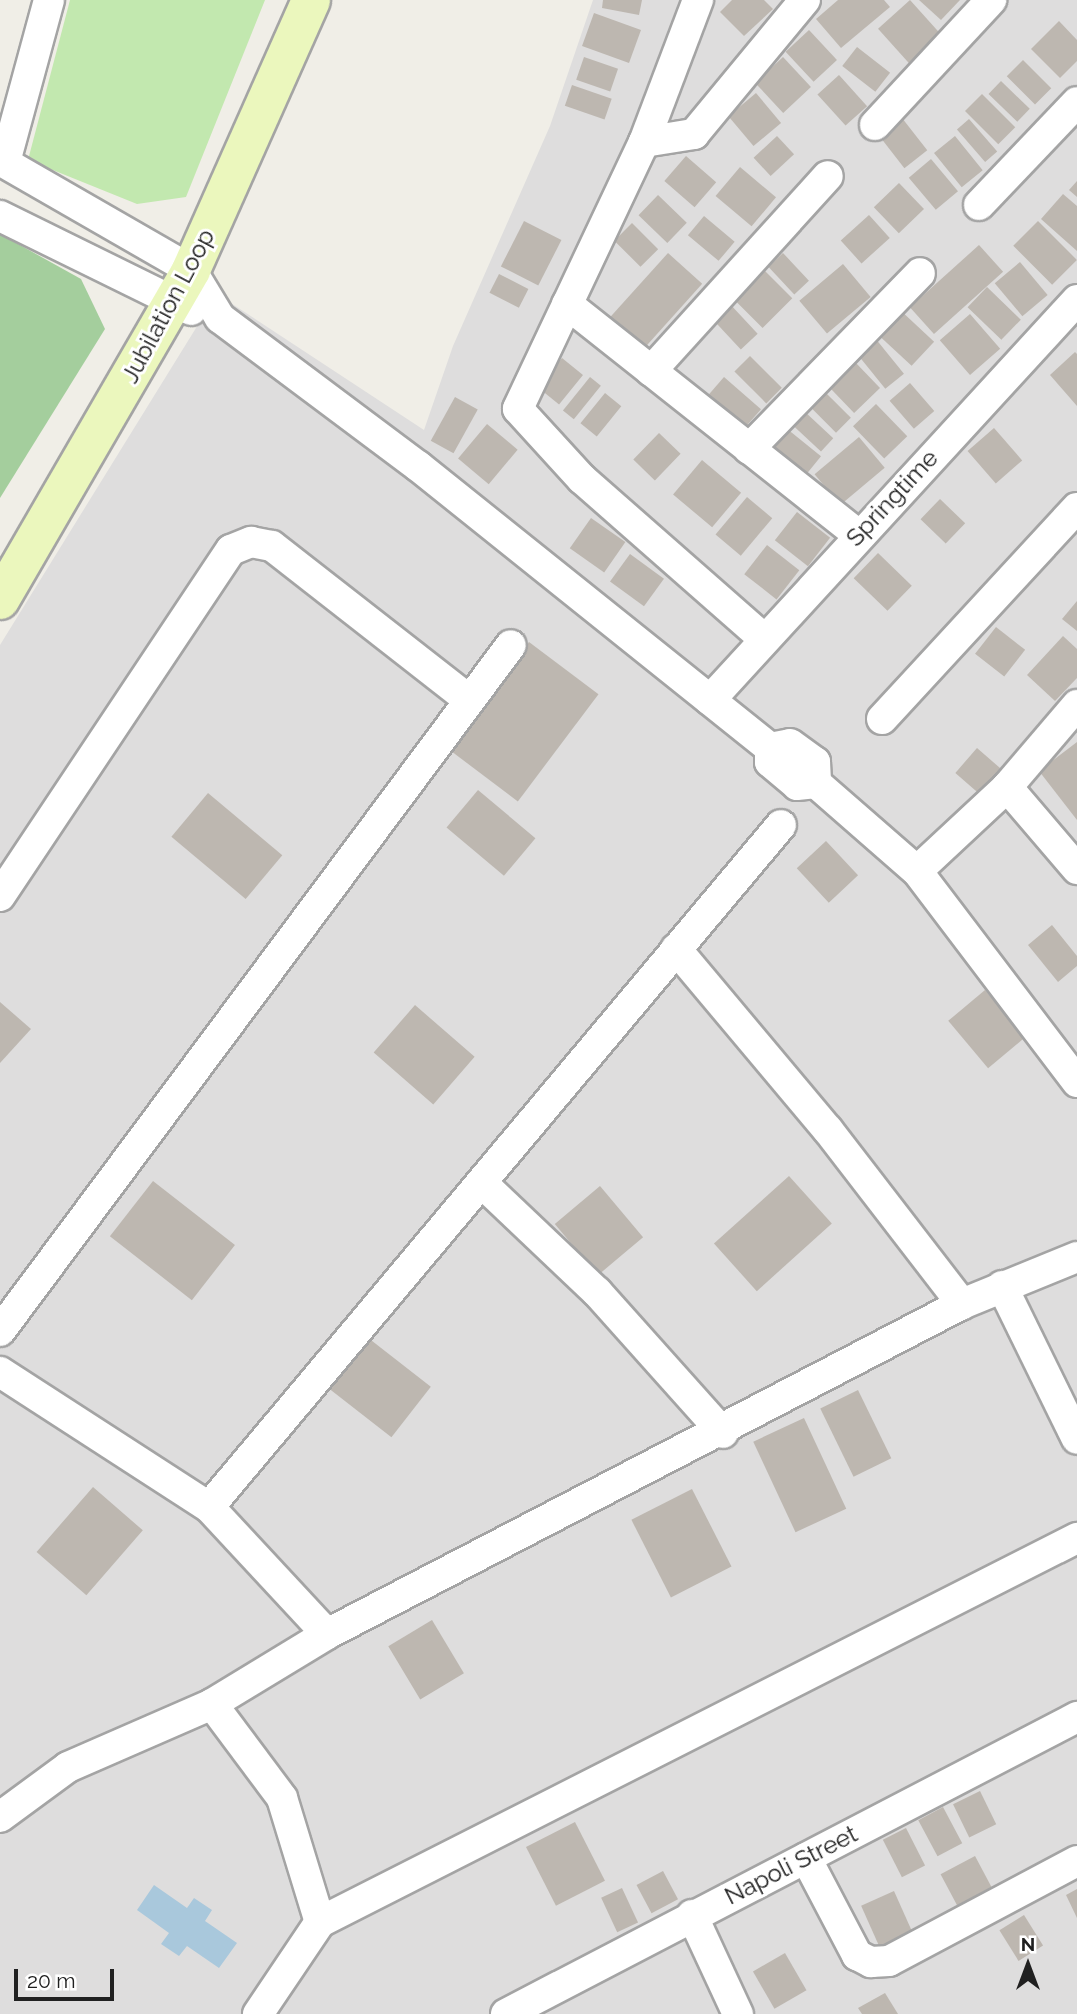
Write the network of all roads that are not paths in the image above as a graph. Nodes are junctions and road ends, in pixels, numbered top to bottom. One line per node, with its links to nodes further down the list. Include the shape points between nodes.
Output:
1 (49, 0): 9 (street)
2 (311, 0): 13 (main road, Jubilation Loop)
3 (698, 0): 8 (street)
4 (805, 0): 8 (street, via 694,134)
5 (991, 0): 7 (street)
6 (1077, 102): 11 (street)
7 (875, 125)
8 (644, 142): 16 (street)
9 (3, 161): 13 (street)
10 (828, 176): 19 (street)
11 (979, 205)
12 (0, 216): 17 (street)
13 (191, 271): 17 (main road, Jubilation Loop); 18 (street)
14 (920, 273): 20 (street)
15 (1077, 300): 22 (street, Springtime)
16 (567, 304): 19 (street); 24 (street, via 518,409 582,480)
17 (173, 305): 18 (street); 23 (main road, Jubilation Loop)
18 (220, 318): 27 (street, via 418,466)
19 (651, 371): 20 (street)
20 (749, 449): 22 (street)
21 (1074, 517): 29 (street)
22 (858, 535): 24 (street, Springtime)
23 (0, 600)
24 (762, 637): 27 (street, Springtime)
25 (511, 645): 26 (street)
26 (469, 701): 34 (street, via 272,546 251,542 231,550); 41 (street)
27 (710, 701): 33 (street, via 770,748 770,762 797,785 816,783)
28 (1077, 705): 30 (street)
29 (882, 719)
30 (1007, 787): 32 (street); 33 (street)
31 (781, 825): 35 (street)
32 (1077, 869)
33 (917, 871): 36 (street)
34 (0, 896)
35 (676, 949): 37 (street); 40 (street, via 828,1130)
36 (1077, 1082)
37 (483, 1184): 43 (street, via 597,1292); 45 (street)
38 (1077, 1256): 39 (street)
39 (1002, 1286): 40 (street); 44 (street)
40 (962, 1304): 43 (street)
41 (0, 1332)
42 (0, 1372): 45 (street)
43 (723, 1433): 47 (street)
44 (1077, 1439)
45 (209, 1507): 47 (street)
46 (1077, 1538): 54 (street)
47 (327, 1634): 48 (street)
48 (212, 1704): 50 (street, via 68,1767); 54 (street, via 282,1798)
49 (1077, 1717): 51 (street, Napoli Street)
50 (0, 1817)
51 (806, 1858): 52 (street, via 857,1955 871,1962 888,1961); 53 (street, Napoli Street)
52 (1077, 1861)
53 (692, 1915): 56 (street, Napoli Street); 57 (street)
54 (320, 1922): 55 (street)
55 (257, 2014)
56 (506, 2014)
57 (738, 2014)

